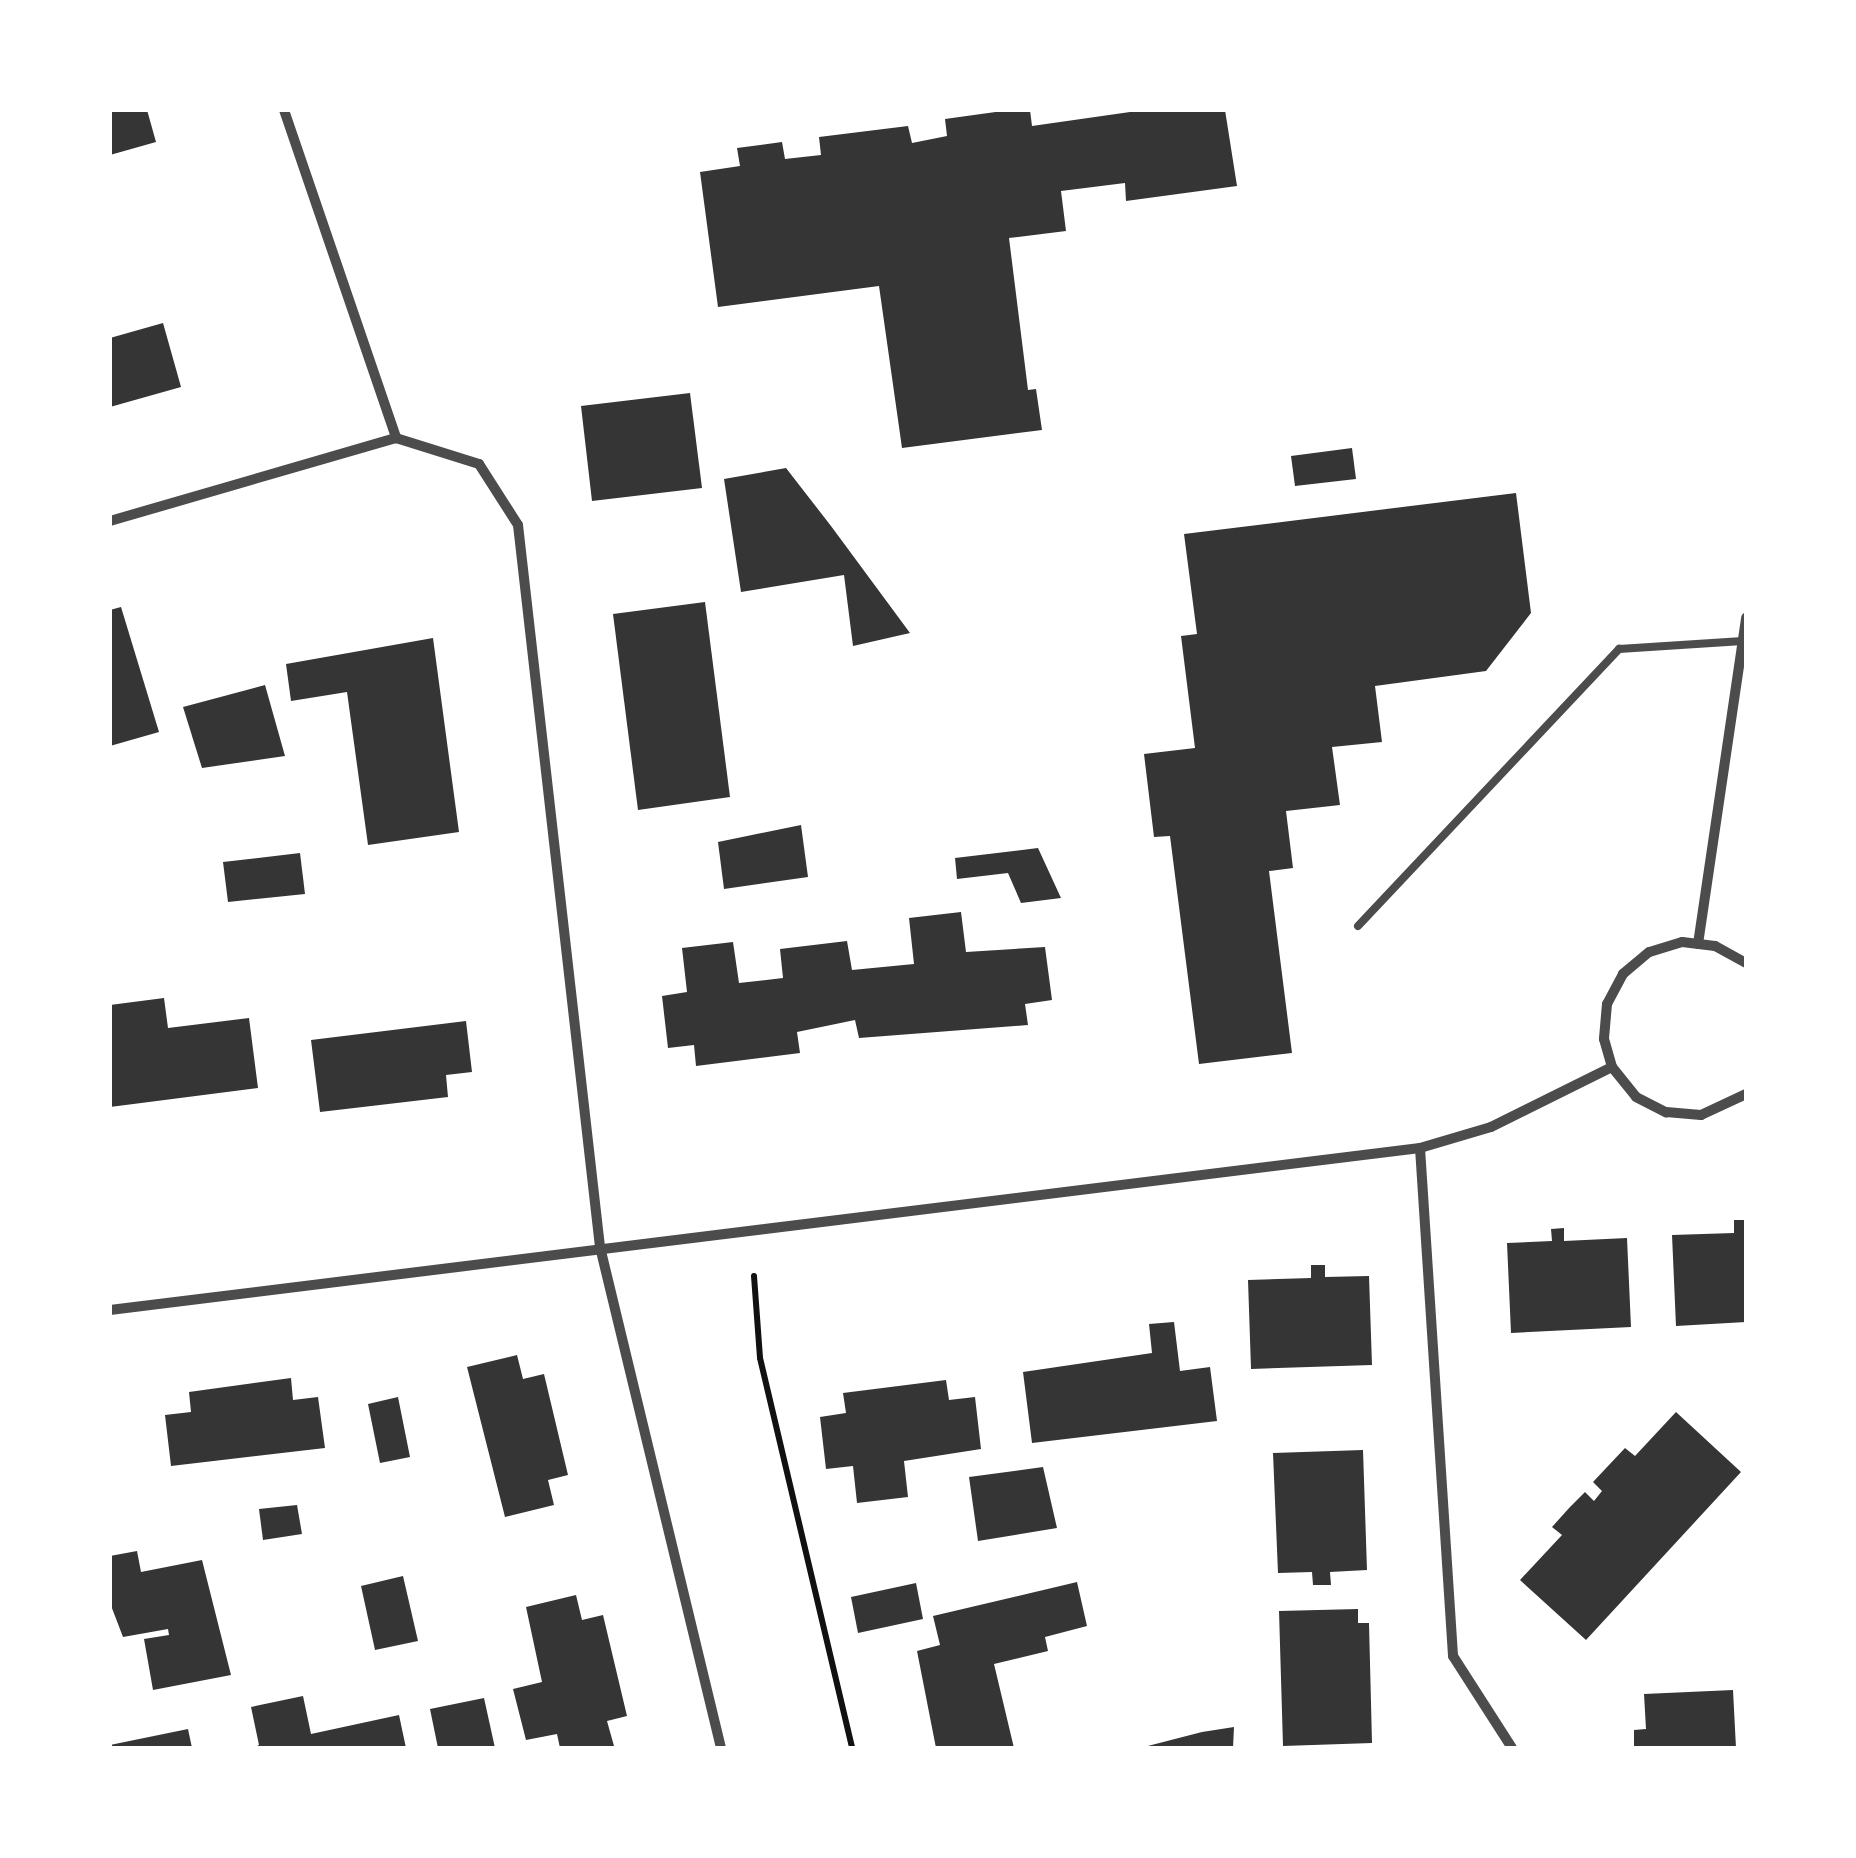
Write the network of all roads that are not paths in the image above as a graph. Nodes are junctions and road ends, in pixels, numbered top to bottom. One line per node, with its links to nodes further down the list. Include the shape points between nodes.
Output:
1 (284, 110): 2 (street)
2 (396, 438): 3 (street); 12 (street, via 479,464 518,526)
3 (110, 520)
4 (1746, 618): 5 (street)
5 (1742, 642): 6 (lane, via 1619,649); 7 (street)
6 (1358, 926)
7 (1698, 944): 8 (street); 9 (street, via 1649,952 1623,974 1607,1004 1604,1039)
8 (1746, 963)
9 (1612, 1066): 10 (street, via 1636,1096 1666,1112 1701,1115); 11 (street, via 1491,1127)
10 (1746, 1094)
11 (1420, 1148): 12 (street); 15 (street, via 1453,1656)
12 (600, 1247): 13 (street); 14 (street)
13 (110, 1310)
14 (721, 1748)
15 (1512, 1748)

